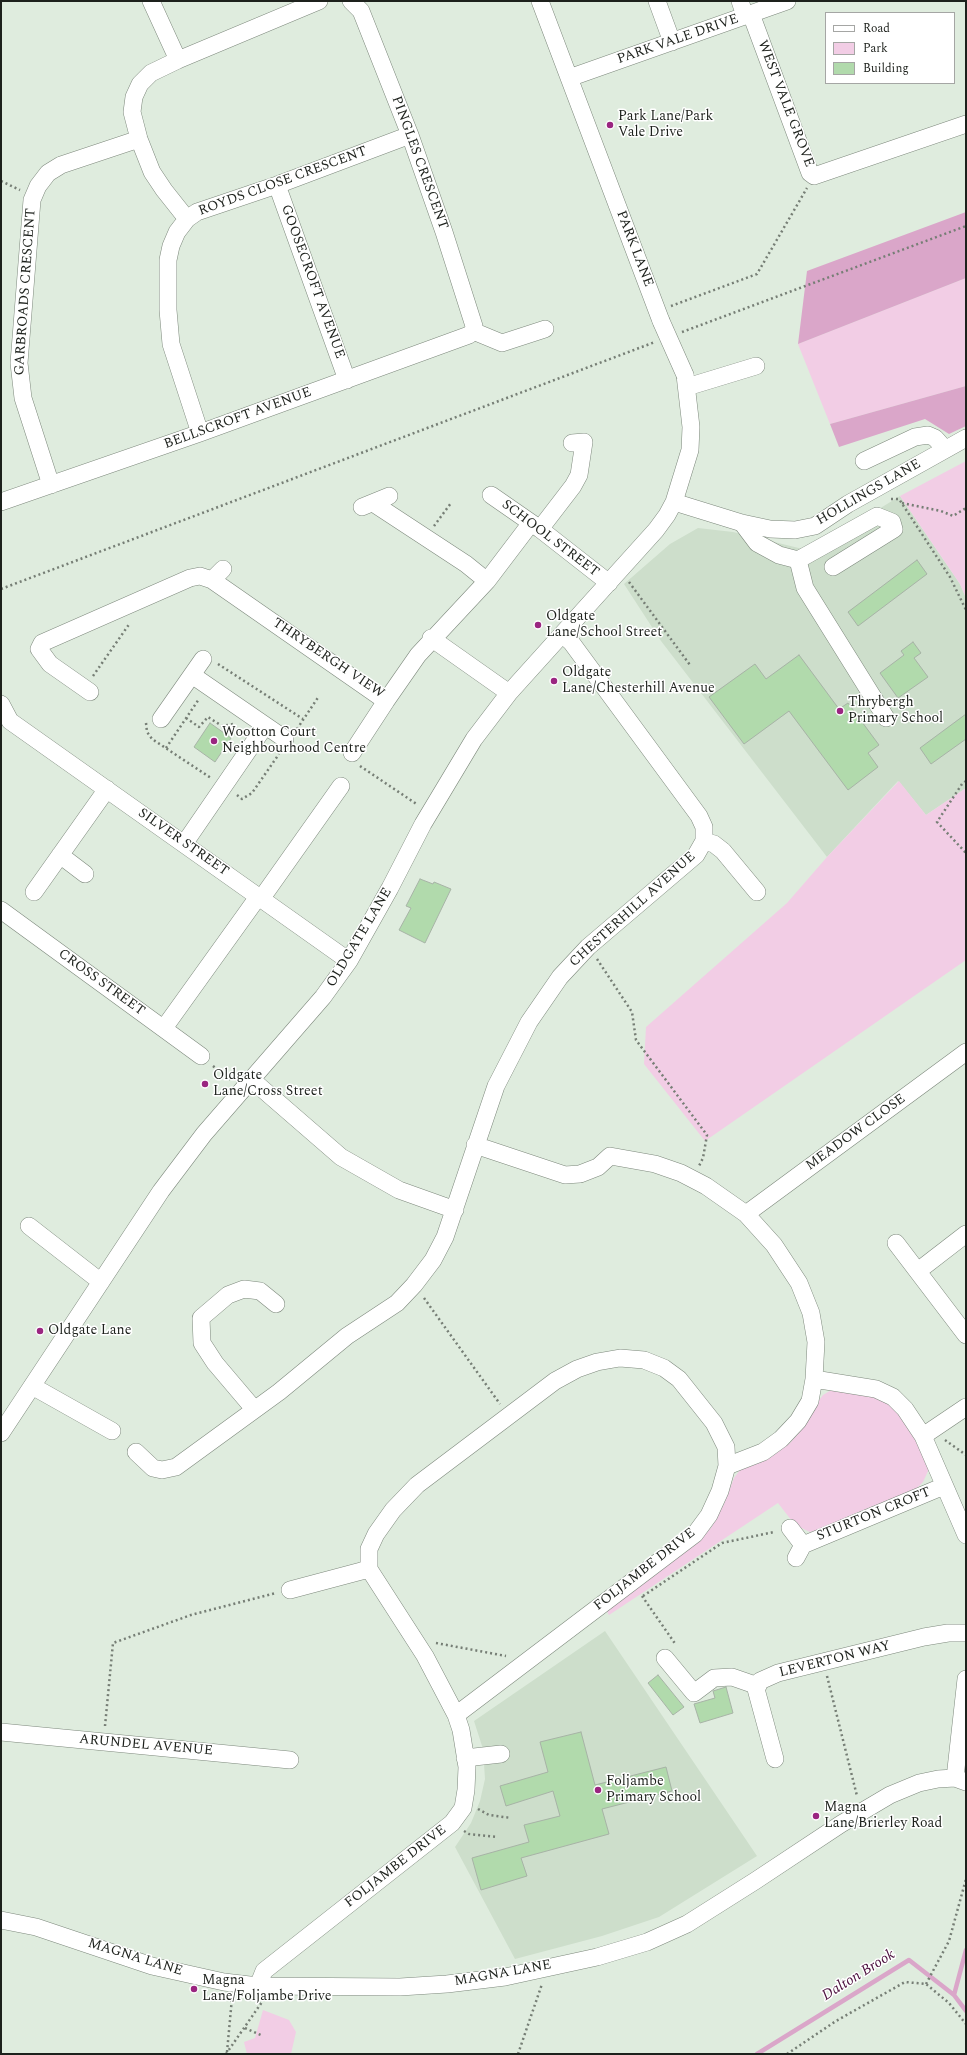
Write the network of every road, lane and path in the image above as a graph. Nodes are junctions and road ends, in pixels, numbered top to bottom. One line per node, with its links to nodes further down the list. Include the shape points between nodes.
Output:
1 (151, 1): 9 (street)
2 (319, 1): 9 (street)
3 (351, 1): 12 (street, PINGLES CRESCENT, via 361,11)
4 (540, 1): 10 (street, PARK LANE)
5 (657, 1): 8 (street)
6 (787, 1): 7 (street, PARK VALE DRIVE)
7 (745, 11): 8 (street, PARK VALE DRIVE); 14 (street, WEST VALE GROVE, via 810,173)
8 (672, 42): 10 (street, PARK VALE DRIVE)
9 (178, 60): 13 (street, via 151,73 140,84 134,97 132,112)
10 (569, 78): 20 (street, PARK LANE)
11 (966, 124): 14 (street, WEST VALE GROVE)
12 (410, 135): 16 (street, ROYDS CLOSE CRESCENT); 22 (street, PINGLES CRESCENT, via 474,326)
13 (139, 139): 17 (street, GARBROADS CRESCENT, via 61,164 48,173); 18 (street, via 152,172)
14 (814, 176): 20 (path, via 757,274)
15 (1, 181): 17 (path)
16 (277, 185): 18 (street, ROYDS CLOSE CRESCENT, via 197,212); 26 (street, GOOSECROFT AVENUE)
17 (34, 196): 33 (street, GARBROADS CRESCENT, via 30,210 19,363 24,398)
18 (187, 219): 28 (street, ROYDS CLOSE CRESCENT, via 177,232 168,260 168,310 171,344)
19 (966, 226): 23 (path)
20 (659, 316): 27 (street, PARK LANE, bridge)
21 (545, 329): 22 (street, via 502,343)
22 (473, 331): 26 (street, BELLSCROFT AVENUE, via 469,335)
23 (677, 333)
24 (662, 339): 50 (path)
25 (756, 366): 27 (street)
26 (347, 380): 28 (street, BELLSCROFT AVENUE)
27 (686, 381): 38 (street, PARK LANE, via 691,427 690,450)
28 (200, 433): 33 (street, BELLSCROFT AVENUE)
29 (966, 438): 31 (street, HOLLINGS LANE)
30 (572, 443): 43 (street, THRYBERGH VIEW, via 584,442 579,475 574,486)
31 (945, 449): 32 (street, via 935,438 928,435 915,437); 42 (street, HOLLINGS LANE, via 848,504 815,526 795,530 770,530)
32 (864, 461)
33 (51, 485): 37 (street, BELLSCROFT AVENUE)
34 (491, 495): 43 (street, SCHOOL STREET)
35 (389, 496): 44 (street, via 367,505)
36 (891, 498): 40 (path, via 899,498)
37 (1, 502)
38 (674, 502): 42 (street, HOLLINGS LANE); 49 (street, OLDGATE LANE, via 656,530)
39 (451, 503): 44 (path)
40 (902, 503): 41 (path, via 953,516); 51 (path, via 950,577)
41 (966, 508)
42 (742, 523): 45 (street, via 757,542 778,555)
43 (535, 526): 48 (street, THRYBERGH VIEW); 49 (street, SCHOOL STREET)
44 (426, 538): 48 (street)
45 (798, 560): 46 (street, via 877,516 892,522 894,529); 65 (street, via 805,588)
46 (833, 567)
47 (628, 580): 56 (path)
48 (487, 581): 54 (street, THRYBERGH VIEW)
49 (609, 583): 53 (street, OLDGATE LANE)
50 (1, 589)
51 (966, 610)
52 (132, 619): 59 (path)
53 (564, 635): 60 (street, OLDGATE LANE); 76 (street, CHESTERHILL AVENUE, via 698,816 704,827)
54 (431, 638): 60 (street); 61 (street, THRYBERGH VIEW)
55 (204, 659): 57 (street); 67 (path, via 206,655)
56 (690, 665)
57 (192, 675): 58 (street); 66 (street)
58 (208, 686): 63 (street); 64 (path)
59 (87, 690): 61 (street, THRYBERGH VIEW, via 50,664 39,649 42,643 190,578 218,575)
60 (509, 693): 75 (street, OLDGATE LANE, via 474,739)
61 (386, 701): 71 (street)
62 (1, 704): 74 (street, SILVER STREET, via 10,721)
63 (245, 712): 64 (path, via 238,724 222,726 208,717 200,727); 68 (street)
64 (186, 718): 70 (path)
65 (886, 718)
66 (161, 719)
67 (303, 719)
68 (265, 726): 69 (street); 77 (street)
69 (285, 739)
70 (166, 748)
71 (353, 758): 75 (path)
72 (966, 781): 78 (path, via 937,822)
73 (341, 786): 83 (street)
74 (107, 789): 77 (street, SILVER STREET); 79 (street)
75 (430, 813): 86 (street, OLDGATE LANE)
76 (704, 841): 82 (street, via 714,844 723,851); 85 (street, CHESTERHILL AVENUE, via 696,855)
77 (184, 844): 83 (street, SILVER STREET)
78 (966, 853)
79 (60, 855): 80 (street); 81 (street)
80 (85, 874)
81 (34, 892)
82 (757, 892)
83 (260, 898): 86 (street, SILVER STREET); 87 (street)
84 (1, 910): 87 (street, CROSS STREET)
85 (588, 947): 91 (street, CHESTERHILL AVENUE, via 560,978 529,1022 496,1086); 92 (path, via 632,1012 636,1040 707,1135 703,1158)
86 (349, 961): 90 (street, OLDGATE LANE, via 323,997)
87 (164, 1028): 89 (street, CROSS STREET)
88 (966, 1052): 94 (street, MEADOW CLOSE)
89 (201, 1056): 90 (path)
90 (247, 1084): 93 (street, via 346,1160 399,1190); 99 (street, OLDGATE LANE, via 204,1134 161,1191)
91 (475, 1145): 92 (street, via 565,1175 580,1174 598,1167 610,1156 655,1164); 93 (street, CHESTERHILL AVENUE)
92 (693, 1179): 94 (street)
93 (455, 1210): 100 (street, CHESTERHILL AVENUE, via 439,1248)
94 (746, 1214): 103 (street, via 774,1245 798,1283 811,1313 816,1342)
95 (29, 1226): 99 (street)
96 (966, 1234): 98 (street)
97 (896, 1243): 98 (street)
98 (918, 1271): 102 (street)
99 (101, 1282): 104 (street, OLDGATE LANE)
100 (414, 1284): 106 (street, CHESTERHILL AVENUE, via 397,1303 347,1336); 107 (path)
101 (276, 1304): 106 (street, via 260,1291 244,1289 228,1295 201,1318 202,1343)
102 (966, 1335)
103 (814, 1380): 109 (street, via 876,1389 894,1397); 113 (street, via 810,1401 798,1421 781,1439 763,1452)
104 (32, 1386): 108 (street); 110 (street, OLDGATE LANE)
105 (966, 1407): 109 (street)
106 (254, 1410): 111 (street, CHESTERHILL AVENUE, via 176,1467 162,1470 153,1468)
107 (509, 1416): 113 (street, FOLJAMBE DRIVE, via 555,1381 577,1369 620,1358 644,1360 664,1368 679,1379 714,1423 726,1447); 117 (street, FOLJAMBE DRIVE, via 417,1485 393,1510 372,1541)
108 (112, 1431)
109 (929, 1432): 112 (path); 114 (street)
110 (1, 1433)
111 (136, 1452)
112 (966, 1455)
113 (727, 1466): 124 (street, FOLJAMBE DRIVE, via 720,1491 709,1515 695,1534)
114 (944, 1486): 115 (street, STURTON CROFT, via 799,1551); 116 (street)
115 (790, 1528): 119 (path, via 722,1543)
116 (966, 1535)
117 (369, 1569): 118 (street); 122 (street, FOLJAMBE DRIVE)
118 (290, 1590): 130 (path, via 191,1615 113,1643)
119 (642, 1596): 120 (path); 123 (path)
120 (636, 1600)
121 (966, 1633): 125 (street, LEVERTON WAY, via 924,1637)
122 (414, 1639): 124 (path); 128 (street, FOLJAMBE DRIVE)
123 (672, 1654): 127 (street, via 694,1693 714,1678 732,1677)
124 (528, 1660): 128 (street, FOLJAMBE DRIVE)
125 (824, 1662): 127 (street, LEVERTON WAY, via 778,1673 760,1681); 137 (path)
126 (966, 1679): 135 (street)
127 (758, 1686): 133 (street, via 756,1689)
128 (456, 1715): 132 (street, FOLJAMBE DRIVE)
129 (1, 1732): 130 (street, ARUNDEL AVENUE)
130 (103, 1742): 134 (street, ARUNDEL AVENUE)
131 (501, 1754): 132 (street)
132 (465, 1758): 136 (street, FOLJAMBE DRIVE)
133 (774, 1759)
134 (290, 1760)
135 (960, 1780): 137 (street, MAGNA LANE, via 938,1779 919,1783 890,1795)
136 (464, 1801): 138 (path, via 489,1816); 139 (street, FOLJAMBE DRIVE, via 463,1808)
137 (861, 1812): 143 (street, MAGNA LANE, via 687,1924 646,1942 597,1957)
138 (511, 1818)
139 (452, 1823): 140 (path, via 469,1834); 146 (street, FOLJAMBE DRIVE, via 264,1971)
140 (498, 1837)
141 (966, 1878): 145 (path, via 950,1941)
142 (1, 1920): 144 (street, MAGNA LANE, via 36,1927 152,1966)
143 (540, 1969): 146 (street, MAGNA LANE, via 505,1977 440,1984); 151 (path, via 542,1983)
144 (233, 1983): 146 (street, MAGNA LANE); 150 (path)
145 (926, 1984): 147 (path, via 949,2003); 152 (path, via 905,1982)
146 (261, 1986): 148 (path, via 262,2005)
147 (966, 2024)
148 (245, 2028): 149 (path); 150 (path)
149 (263, 2036)
150 (226, 2053)
151 (518, 2054)
152 (787, 2054)

